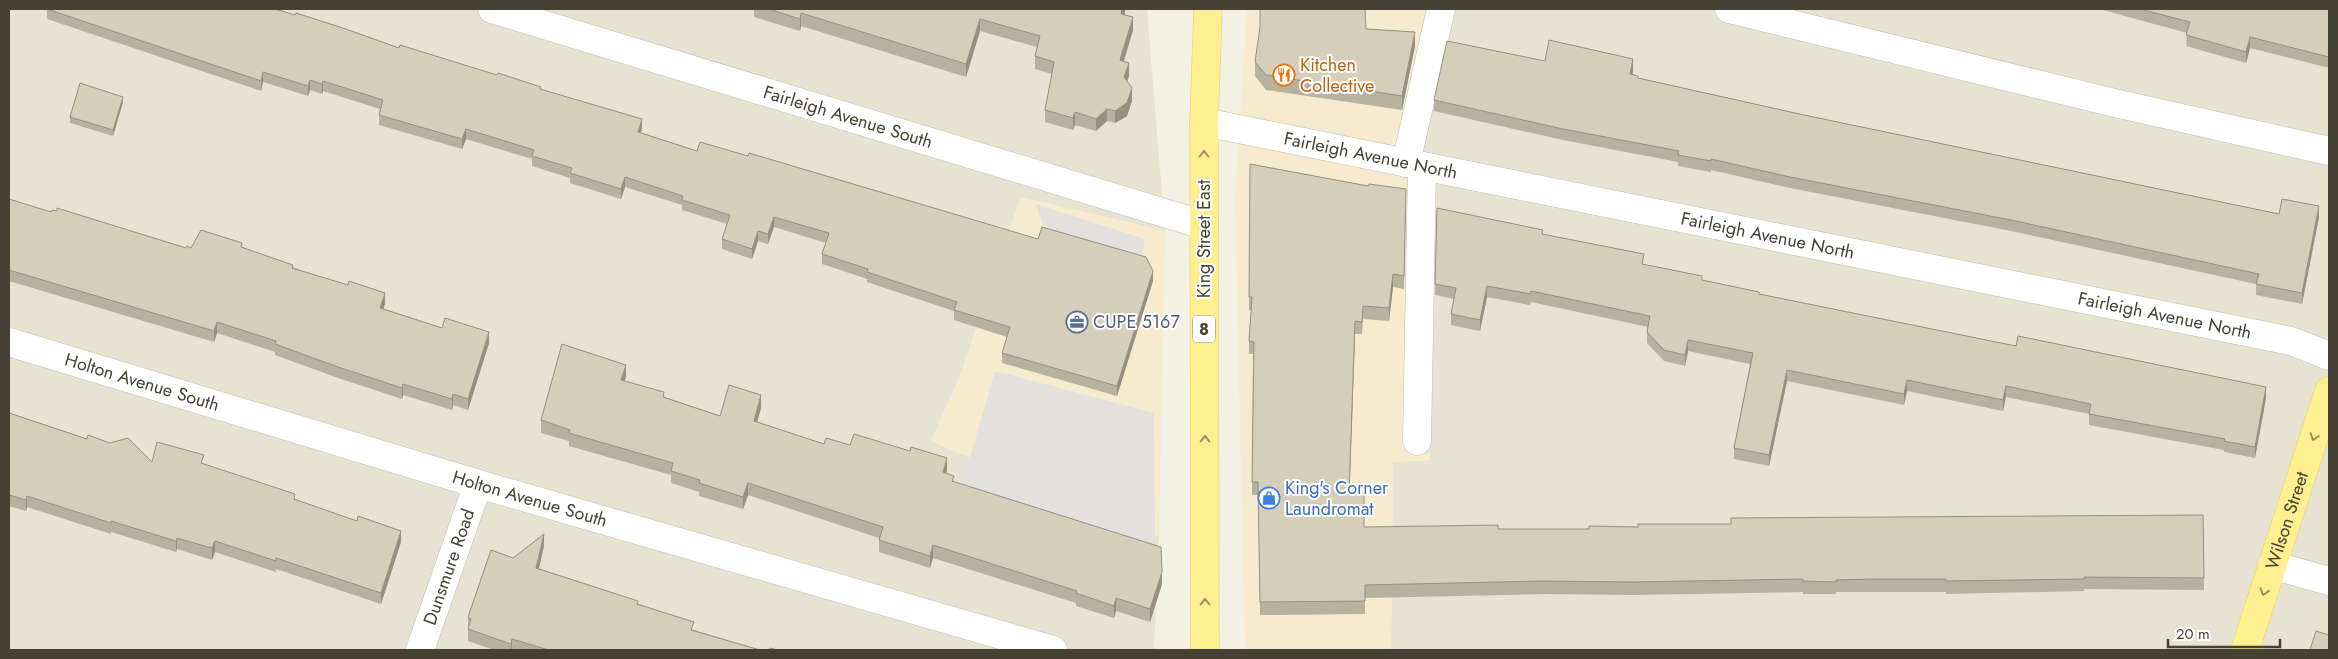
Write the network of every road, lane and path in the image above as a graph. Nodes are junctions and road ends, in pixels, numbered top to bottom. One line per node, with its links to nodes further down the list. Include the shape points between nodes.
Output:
1 (492, 9): 8 (street, Fairleigh Avenue South)
2 (1208, 9): 5 (main road, King Street East / 8)
3 (1441, 9): 7 (street)
4 (1729, 9): 6 (street, via 2109,102)
5 (1204, 122): 7 (street, Fairleigh Avenue North); 8 (main road, King Street East / 8, one-way to 5)
6 (2329, 151)
7 (1414, 165): 10 (street, Fairleigh Avenue North, via 2291,341); 12 (street)
8 (1204, 224): 18 (main road, King Street East / 8, one-way to 8)
9 (9, 342): 13 (street, Holton Avenue South)
10 (2329, 356)
11 (2329, 391): 14 (main road, Wilson Street, one-way to 14)
12 (1417, 442)
13 (478, 484): 16 (street, Dunsmure Road); 17 (street, Holton Avenue South)
14 (2272, 565): 15 (street); 19 (main road, Wilson Street, one-way to 19)
15 (2329, 581)
16 (420, 650)
17 (1053, 650)
18 (1206, 650)
19 (2245, 650)

